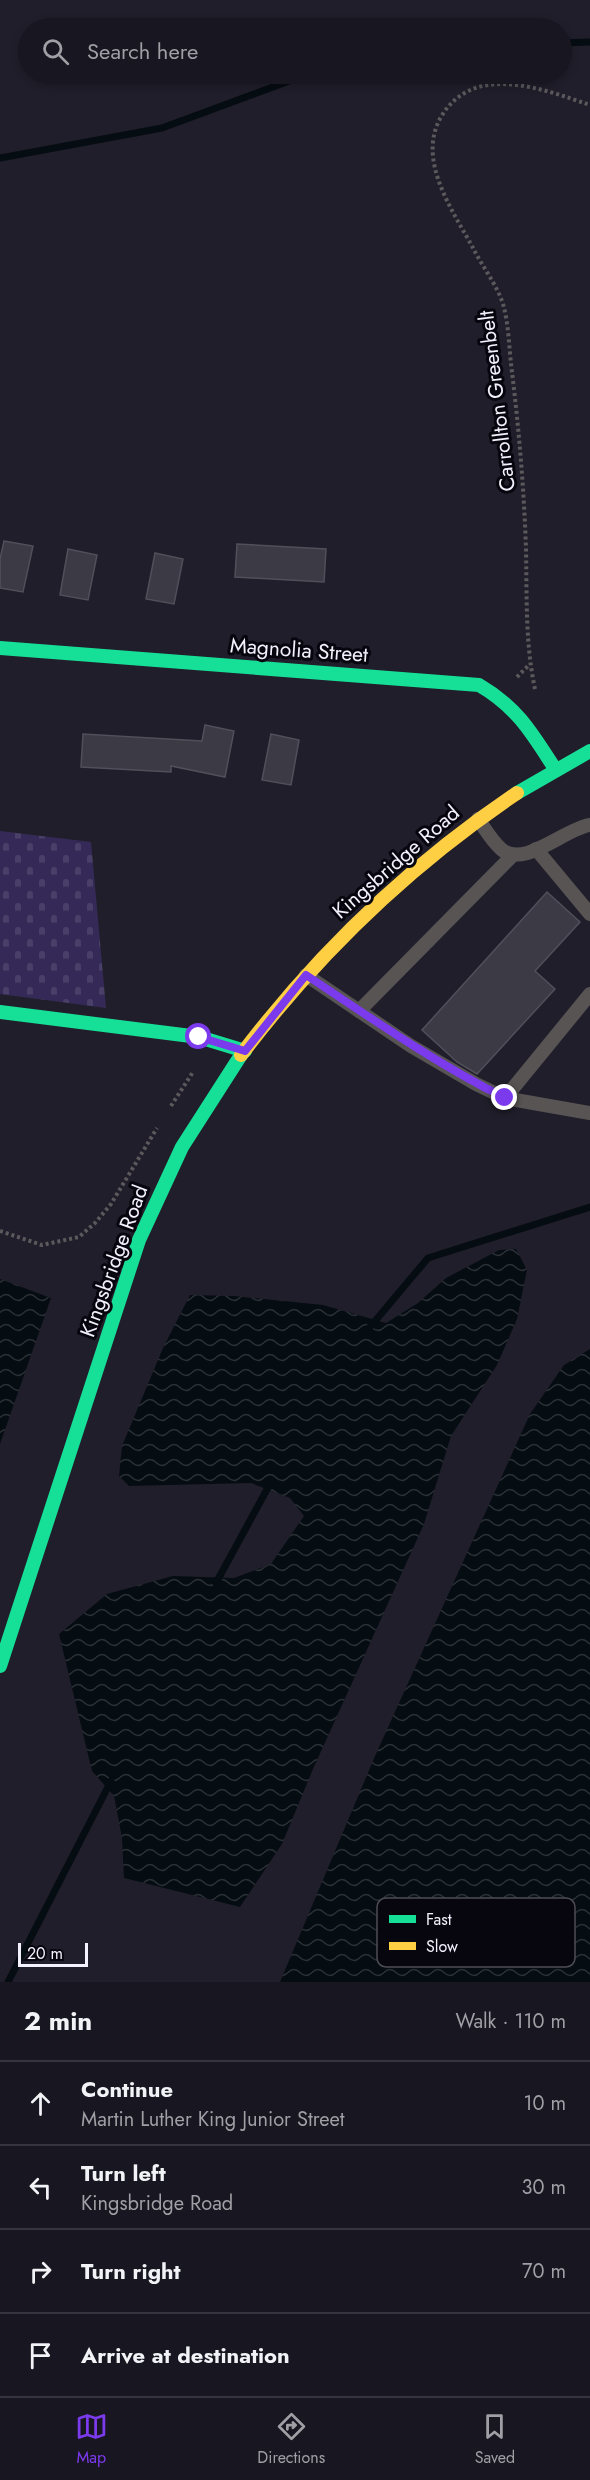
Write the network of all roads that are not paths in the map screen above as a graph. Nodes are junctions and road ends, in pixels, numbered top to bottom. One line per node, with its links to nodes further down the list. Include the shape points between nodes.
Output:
1 (0, 648): 3 (street, Magnolia Street, via 479,685 518,711)
2 (590, 751): 3 (street, Kingsbridge Road)
3 (555, 769): 4 (street, Kingsbridge Road)
4 (478, 819): 7 (lane, via 501,849); 9 (street, Kingsbridge Road, via 406,876 352,925)
5 (590, 825): 6 (lane, via 578,827)
6 (536, 849): 7 (lane); 8 (lane)
7 (513, 856): 11 (lane)
8 (590, 914)
9 (306, 975): 11 (lane); 13 (street, Kingsbridge Road)
10 (590, 994): 14 (lane)
11 (359, 1011): 14 (lane, via 411,1046)
12 (0, 1012): 13 (street, via 199,1037)
13 (245, 1051): 16 (street, Kingsbridge Road, via 190,1133 151,1210)
14 (505, 1098): 15 (lane)
15 (590, 1113)
16 (0, 1666)

